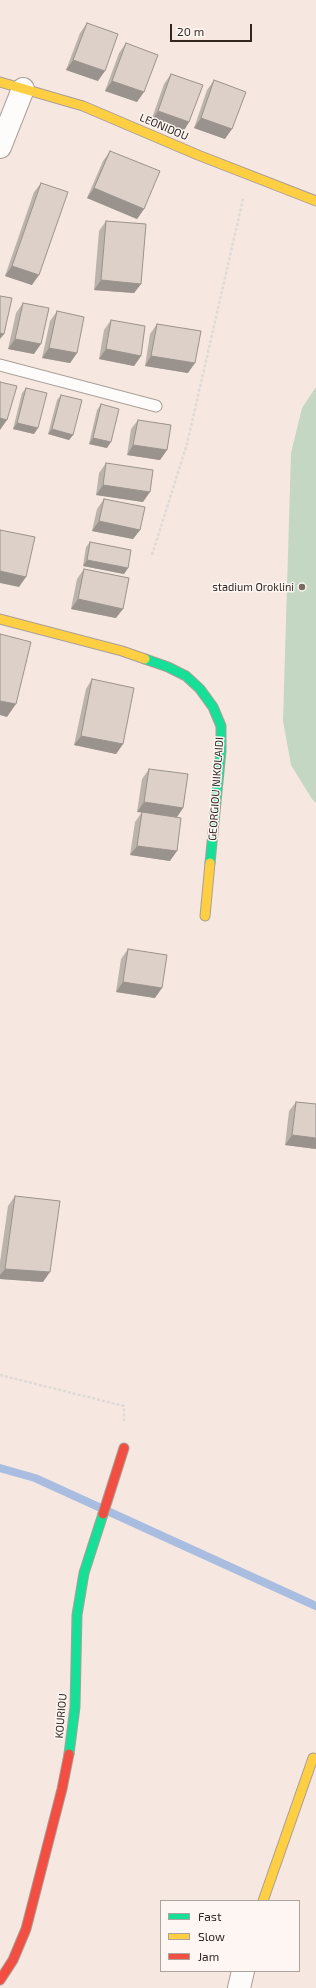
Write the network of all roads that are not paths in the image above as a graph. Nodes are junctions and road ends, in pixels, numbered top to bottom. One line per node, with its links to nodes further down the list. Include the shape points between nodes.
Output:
1 (0, 82): 2 (street, LEONIDOU)
2 (23, 89): 3 (street); 4 (street, LEONIDOU, via 83,106)
3 (0, 147)
4 (316, 201)
5 (0, 366): 6 (lane)
6 (156, 406)
7 (0, 619): 8 (street, GEORGIOU NIKOLAIDI, via 122,651 168,667 186,676 200,689 213,707 220,726 221,751)
8 (205, 916)
9 (124, 1448): 13 (street, KOURIOU, via 84,1573 77,1615 75,1707 68,1761 26,1929 13,1960)
10 (313, 1758): 11 (street)
11 (262, 1900)
12 (243, 1972): 14 (street)
13 (0, 1980)
14 (239, 1988)

